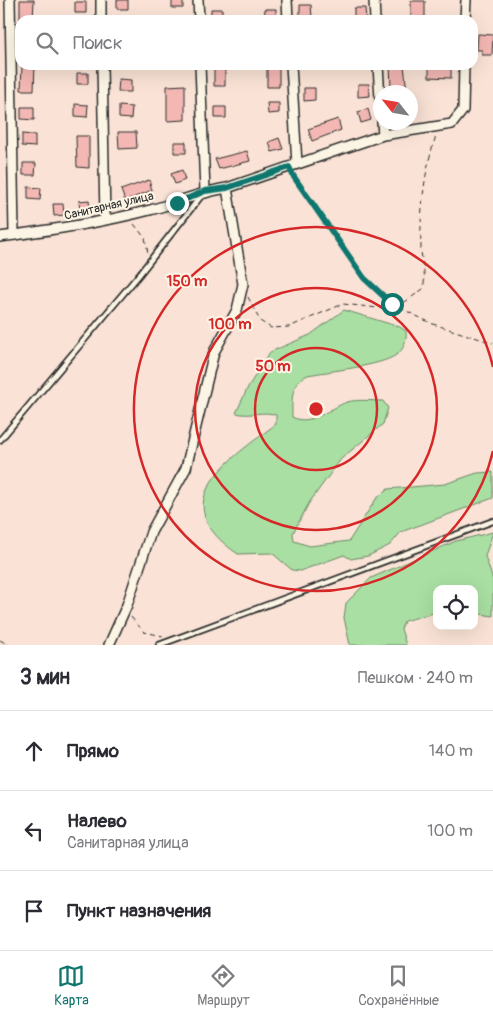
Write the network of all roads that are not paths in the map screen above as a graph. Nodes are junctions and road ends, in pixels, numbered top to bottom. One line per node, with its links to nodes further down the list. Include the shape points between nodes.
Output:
1 (10, 0): 24 (street)
2 (101, 0): 7 (street)
3 (198, 0): 8 (street)
4 (287, 0): 9 (street)
5 (374, 0): 10 (street)
6 (466, 0): 11 (street)
7 (101, 15)
8 (199, 15)
9 (288, 15)
10 (375, 15)
11 (465, 15)
12 (102, 70): 23 (street)
13 (200, 70): 22 (street)
14 (291, 70): 20 (street)
15 (378, 70): 17 (street)
16 (464, 70): 19 (street, Санитарная улица, via 463,110 452,124)
17 (379, 85)
18 (383, 130): 19 (street)
19 (383, 135): 20 (street, Санитарная улица)
20 (293, 165): 21 (street, Санитарная улица)
21 (227, 188): 22 (street, Санитарная улица); 28 (street, via 243,284 238,310 214,352 186,468 151,532 127,605)
22 (205, 191): 23 (street, Санитарная улица, via 148,211); 26 (lane)
23 (105, 218): 24 (street, Санитарная улица, via 62,229)
24 (14, 235): 25 (street, Санитарная улица)
25 (0, 237)
26 (0, 440)
27 (493, 521): 29 (lane)
28 (109, 645)
29 (159, 645)

